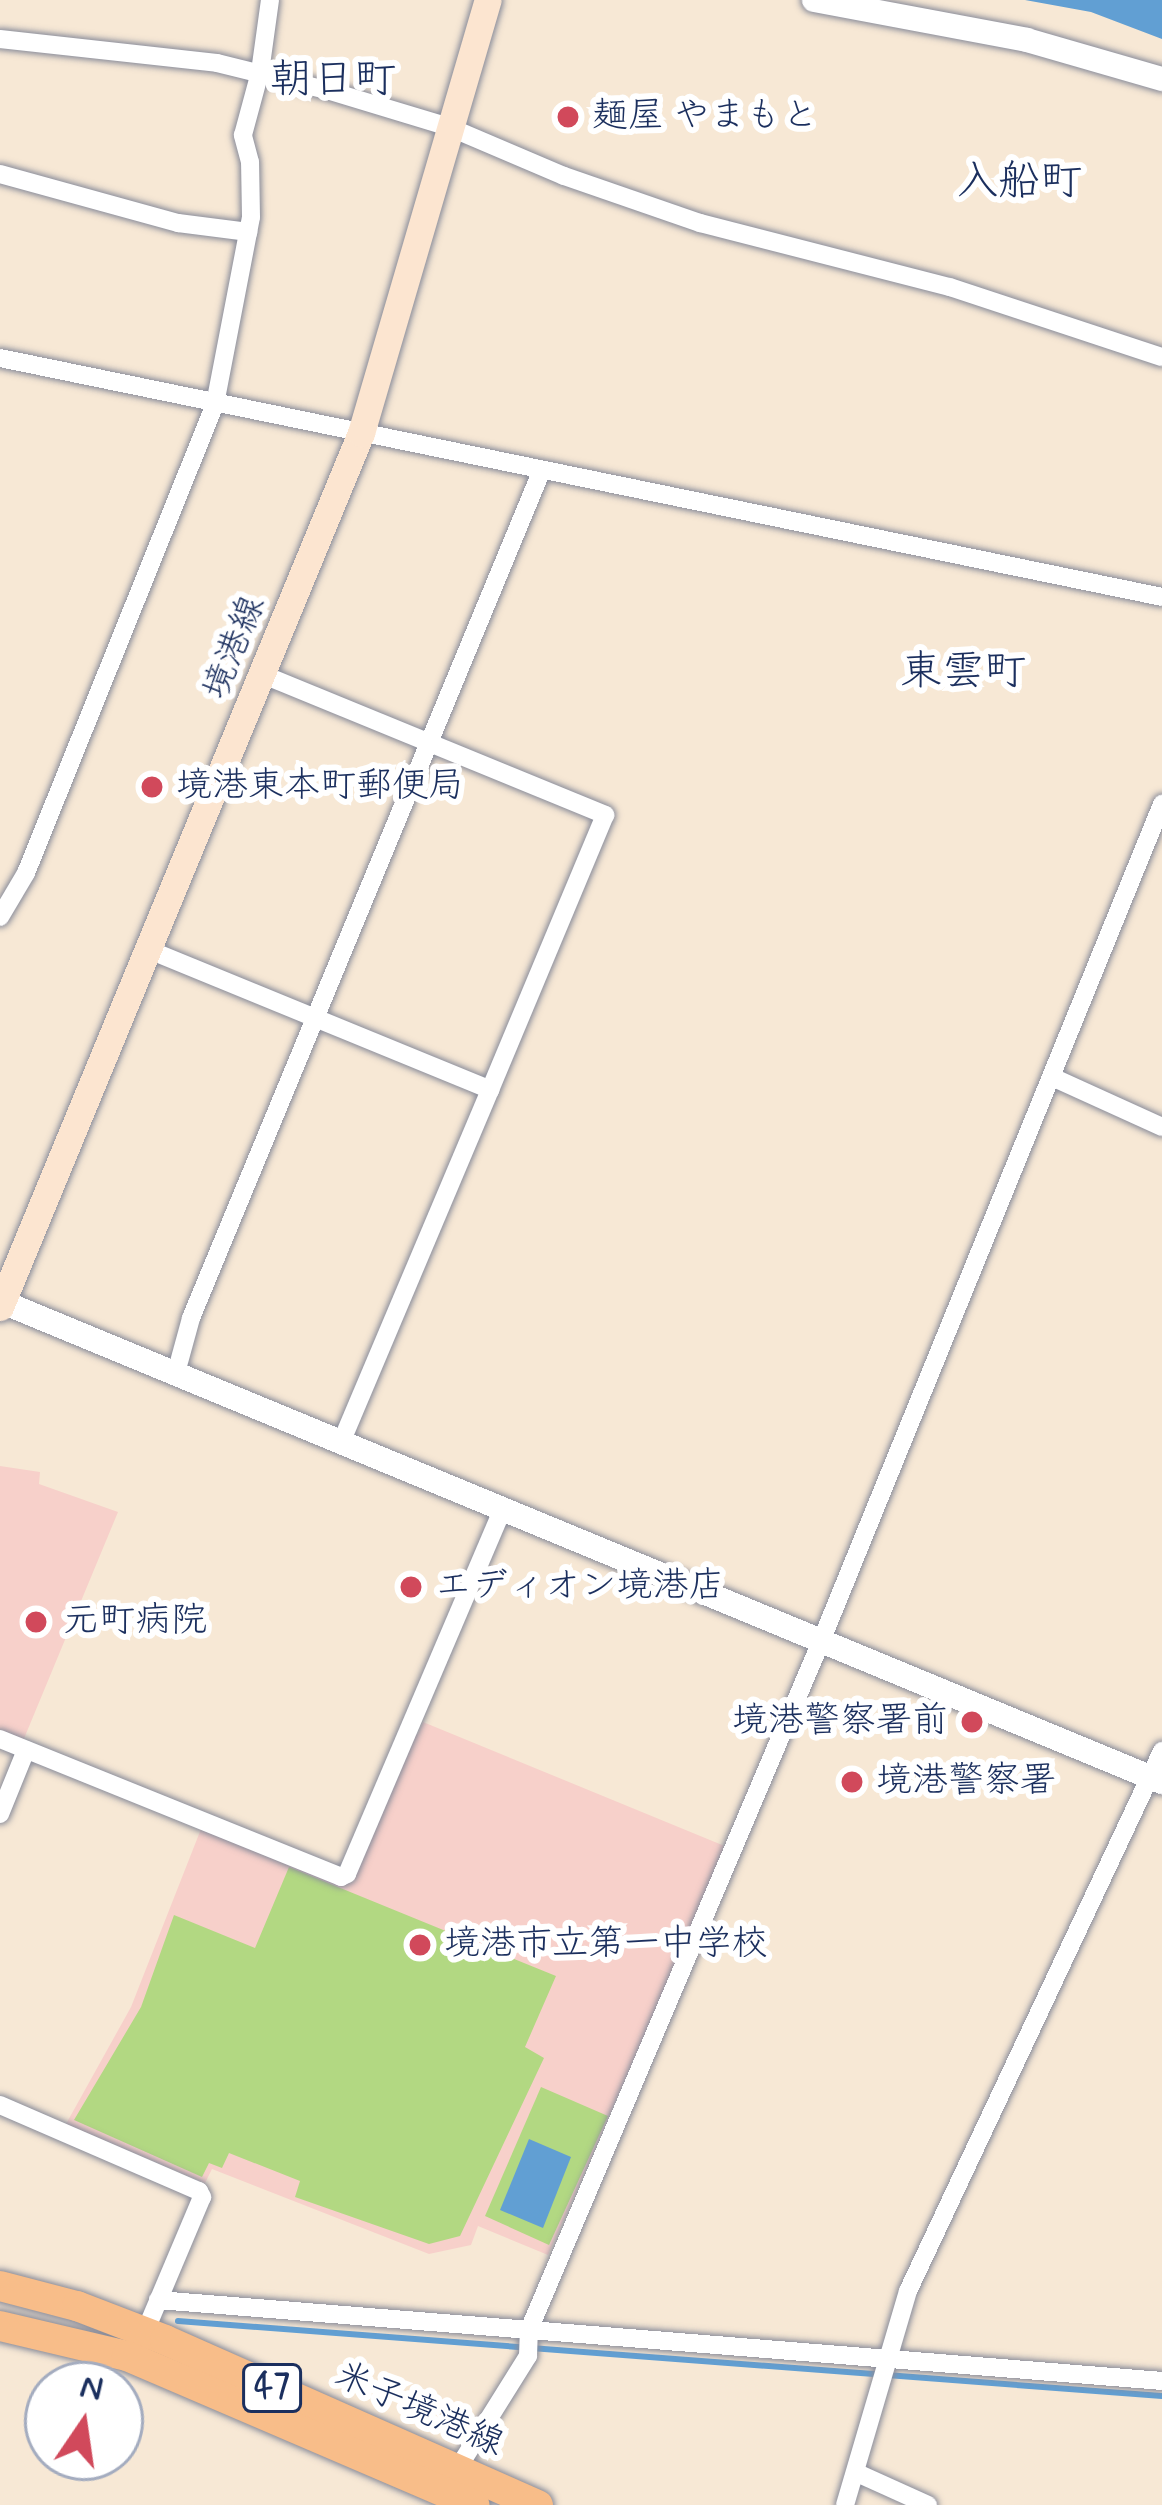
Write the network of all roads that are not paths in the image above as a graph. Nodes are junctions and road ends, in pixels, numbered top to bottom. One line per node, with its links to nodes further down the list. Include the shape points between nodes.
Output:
1 (269, 0): 5 (street)
2 (488, 0): 7 (main road, 境港線)
3 (814, 0): 6 (street, via 1048,45)
4 (0, 39): 5 (street)
5 (260, 72): 7 (street); 9 (street, via 243,134)
6 (1162, 80)
7 (448, 127): 10 (street, via 700,223 950,287); 13 (main road, 境港線)
8 (0, 174): 9 (street, via 178,224)
9 (248, 232): 12 (street)
10 (1162, 357)
11 (0, 358): 12 (street)
12 (215, 404): 13 (street); 20 (street, via 26,872)
13 (361, 433): 14 (street); 16 (main road, 境港線)
14 (541, 472): 15 (street); 17 (street)
15 (1162, 597)
16 (264, 675): 17 (street); 21 (main road, 境港線)
17 (432, 743): 22 (street); 24 (street, via 605,814)
18 (1162, 804): 19 (street)
19 (1156, 834): 23 (street)
20 (0, 917)
21 (147, 949): 22 (street); 26 (main road, 境港線)
22 (319, 1018): 24 (street); 27 (street, via 191,1318)
23 (1052, 1077): 25 (street); 30 (street)
24 (490, 1090): 28 (street)
25 (1162, 1127)
26 (1, 1303): 27 (street)
27 (176, 1373): 28 (street)
28 (341, 1441): 29 (street)
29 (503, 1508): 30 (street); 32 (street, via 347,1874)
30 (821, 1639): 34 (street); 40 (street)
31 (0, 1739): 32 (street)
32 (26, 1750): 35 (street)
33 (1162, 1751): 34 (street)
34 (1156, 1780): 42 (street, via 908,2291)
35 (0, 1814)
36 (0, 2105): 38 (street, via 199,2191)
37 (0, 2287): 41 (main road, 米子境港線 / 47)
38 (158, 2300): 40 (street); 41 (street)
39 (0, 2326): 45 (main road, 米子境港線 / 47, via 127,2356)
40 (529, 2330): 42 (street); 45 (street, via 528,2356)
41 (145, 2332): 45 (main road, 米子境港線 / 47)
42 (884, 2359): 43 (street); 44 (street)
43 (1162, 2380)
44 (856, 2474): 48 (street); 49 (street)
45 (450, 2480): 46 (main road, 米子境港線 / 47); 47 (main road, 米子境港線 / 47)
46 (474, 2505)
47 (538, 2505)
48 (845, 2505)
49 (928, 2505)

